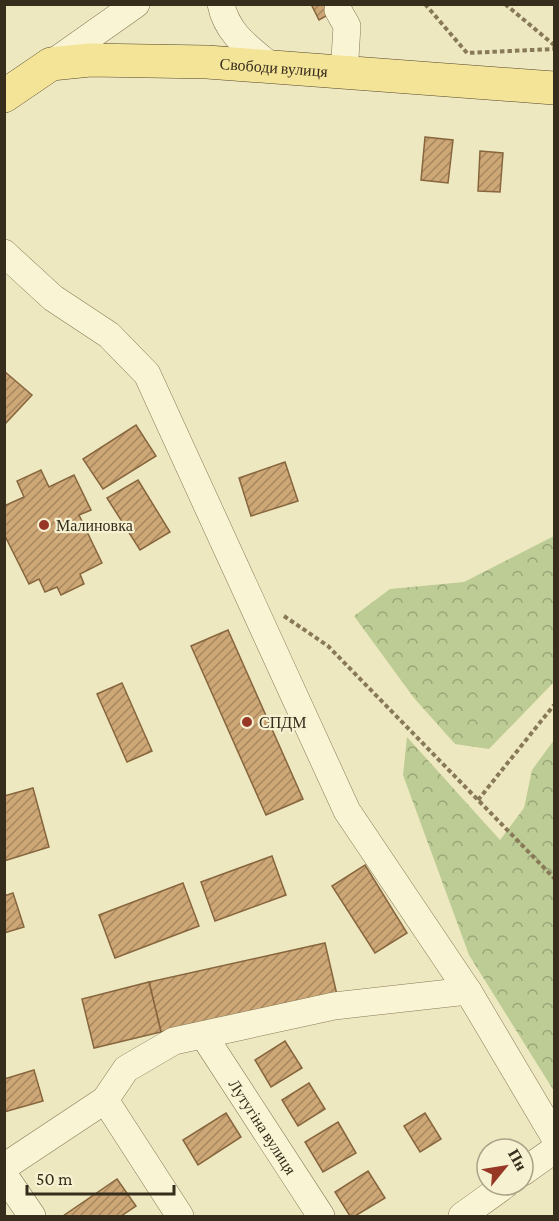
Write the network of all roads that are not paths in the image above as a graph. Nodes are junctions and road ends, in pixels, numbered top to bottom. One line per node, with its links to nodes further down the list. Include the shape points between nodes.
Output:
1 (136, 4): 4 (street)
2 (221, 4): 5 (street, via 224,18 239,40)
3 (338, 10): 6 (street, via 347,26)
4 (51, 64): 5 (main road, Свободи вулиця, via 113,60 207,62); 8 (main road)
5 (274, 69): 6 (main road, Свободи вулиця)
6 (344, 74): 7 (main road, Свободи вулиця)
7 (555, 88)
8 (4, 96)
9 (4, 253): 10 (street, via 53,298 109,335 147,374 347,811)
10 (468, 991): 11 (street, via 334,1006); 13 (street)
11 (204, 1036): 12 (street, via 174,1041 126,1069); 21 (street, Лутугіна вулиця)
12 (105, 1100): 16 (street); 20 (street)
13 (555, 1136)
14 (555, 1150): 15 (street)
15 (535, 1164)
16 (4, 1167)
17 (4, 1175): 19 (street)
18 (489, 1197): 22 (street)
19 (32, 1216)
20 (180, 1216)
21 (321, 1216)
22 (462, 1216)

